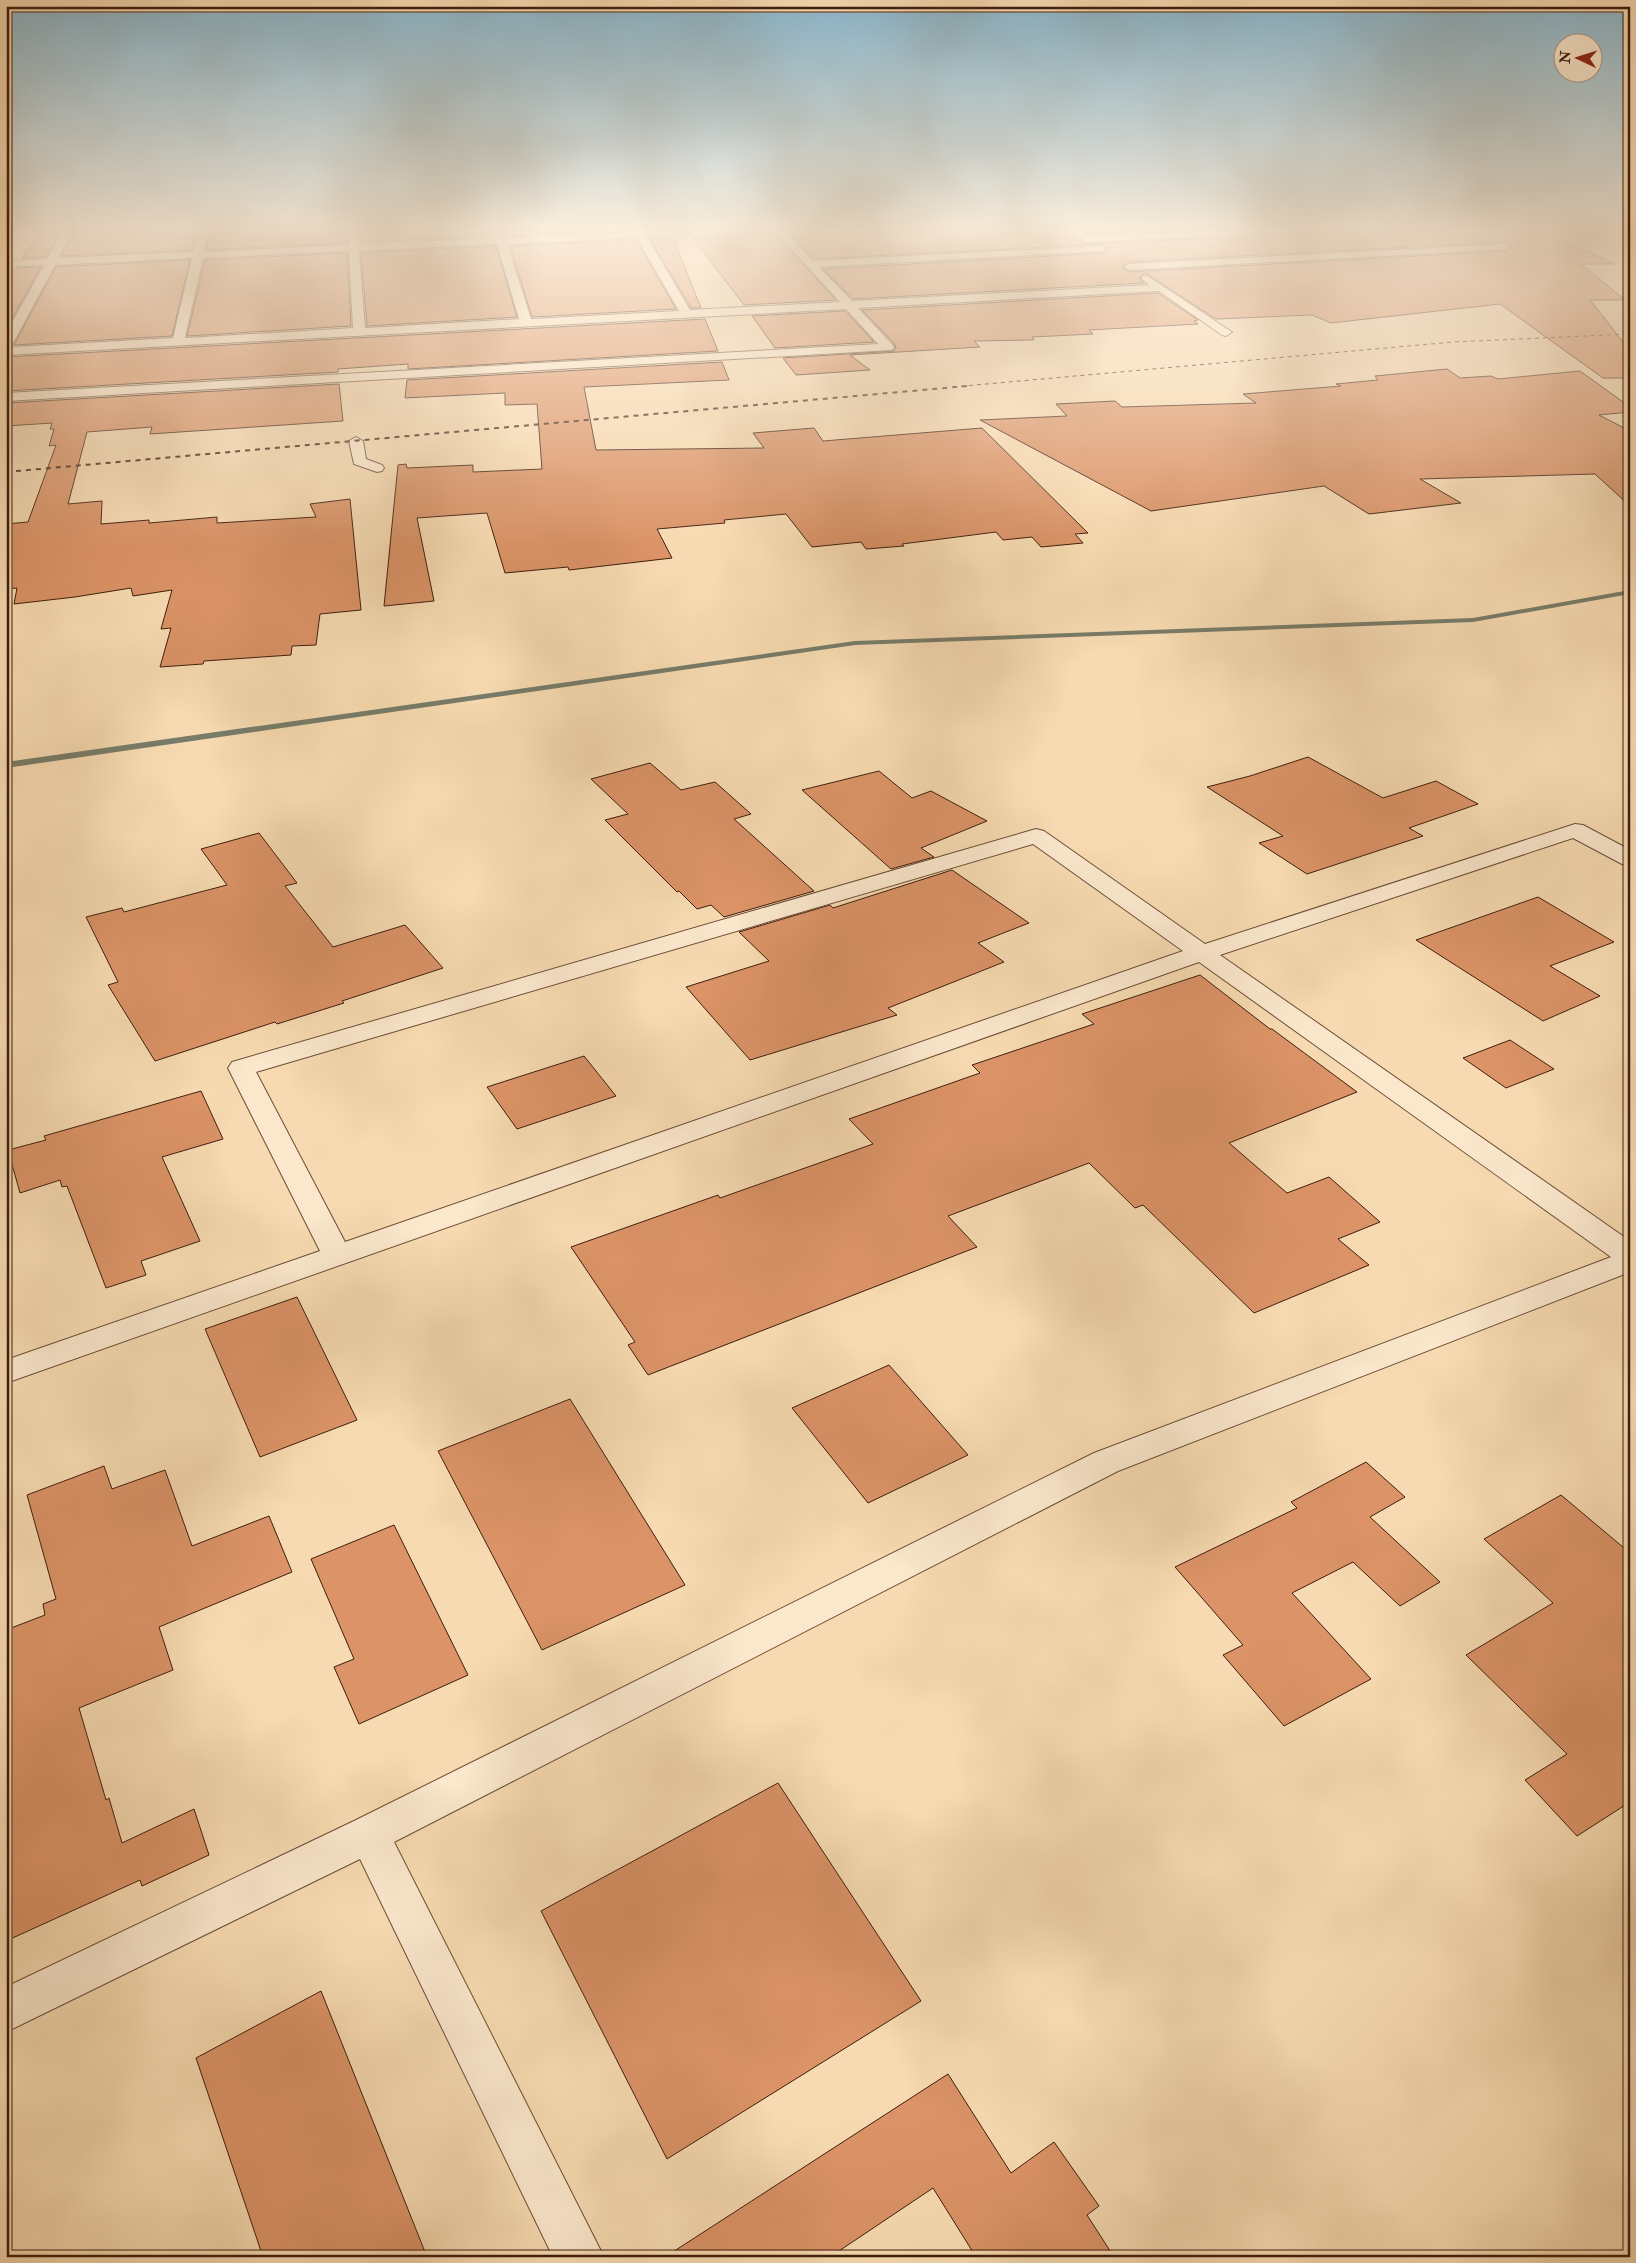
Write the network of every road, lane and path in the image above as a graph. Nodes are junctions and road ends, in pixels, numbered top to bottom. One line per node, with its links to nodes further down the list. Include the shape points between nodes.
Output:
1 (180, 335): 4 (street)
2 (299, 335): 4 (street)
3 (876, 335): 6 (street, via 888,347)
4 (178, 342): 5 (street)
5 (6, 351)
6 (6, 397)
7 (356, 441): 8 (street, via 360,461)
8 (377, 468)
9 (1630, 859): 10 (street, via 1575,830)
10 (1202, 953): 11 (street); 12 (street); 12 (street, via 1036,836 241,1068)
11 (1630, 1256)
12 (338, 1257): 14 (street)
13 (1630, 1261): 15 (street, via 1106,1462)
14 (6, 1372)
15 (369, 1834): 16 (street); 17 (street)
16 (6, 2010)
17 (579, 2257)

